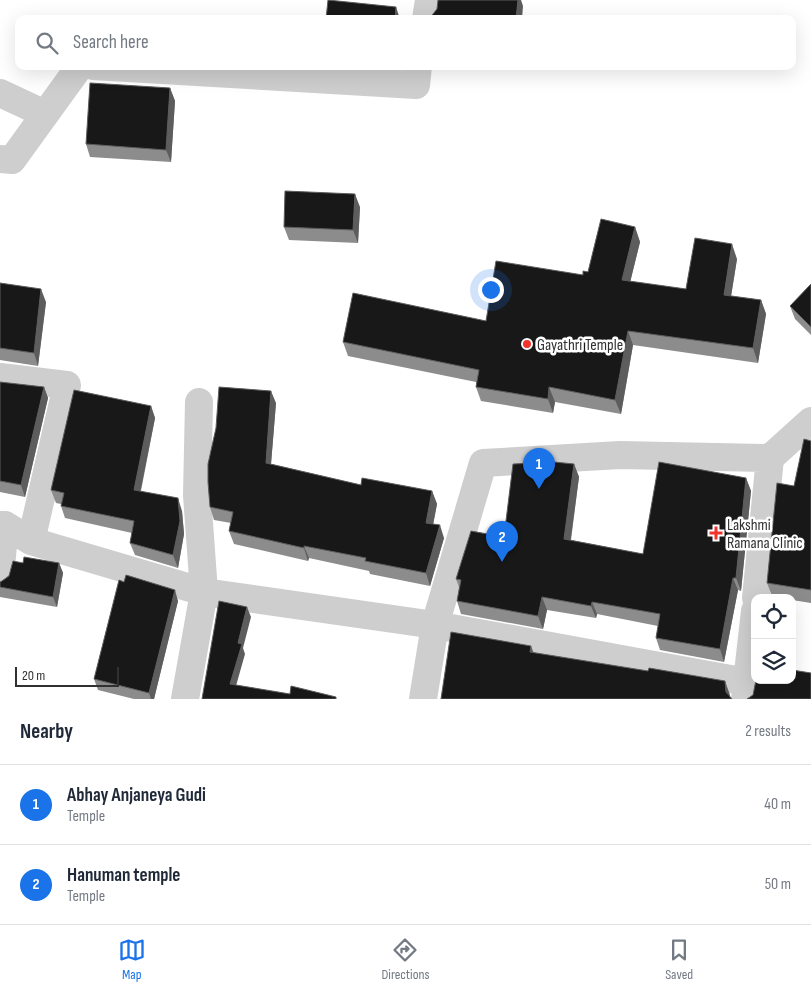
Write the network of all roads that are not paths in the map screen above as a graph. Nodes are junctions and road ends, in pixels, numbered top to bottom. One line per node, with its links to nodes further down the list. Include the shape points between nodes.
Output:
1 (428, 0): 2 (street)
2 (426, 15)
3 (77, 70): 7 (street)
4 (161, 70): 5 (street, via 416,85)
5 (418, 70)
6 (0, 93): 7 (street)
7 (45, 114): 8 (street, via 12,160)
8 (0, 159)
9 (0, 377): 14 (street, via 67,385)
10 (199, 402): 16 (street, via 197,495)
11 (811, 421): 12 (street)
12 (770, 458): 17 (street); 18 (street, via 620,455 483,463)
13 (2, 525): 14 (street); 15 (street)
14 (31, 541): 16 (street)
15 (0, 577)
16 (204, 592): 18 (street); 21 (street)
17 (756, 594)
18 (434, 625): 20 (street); 22 (street)
19 (752, 639): 20 (street)
20 (746, 691)
21 (185, 699)
22 (423, 699)

